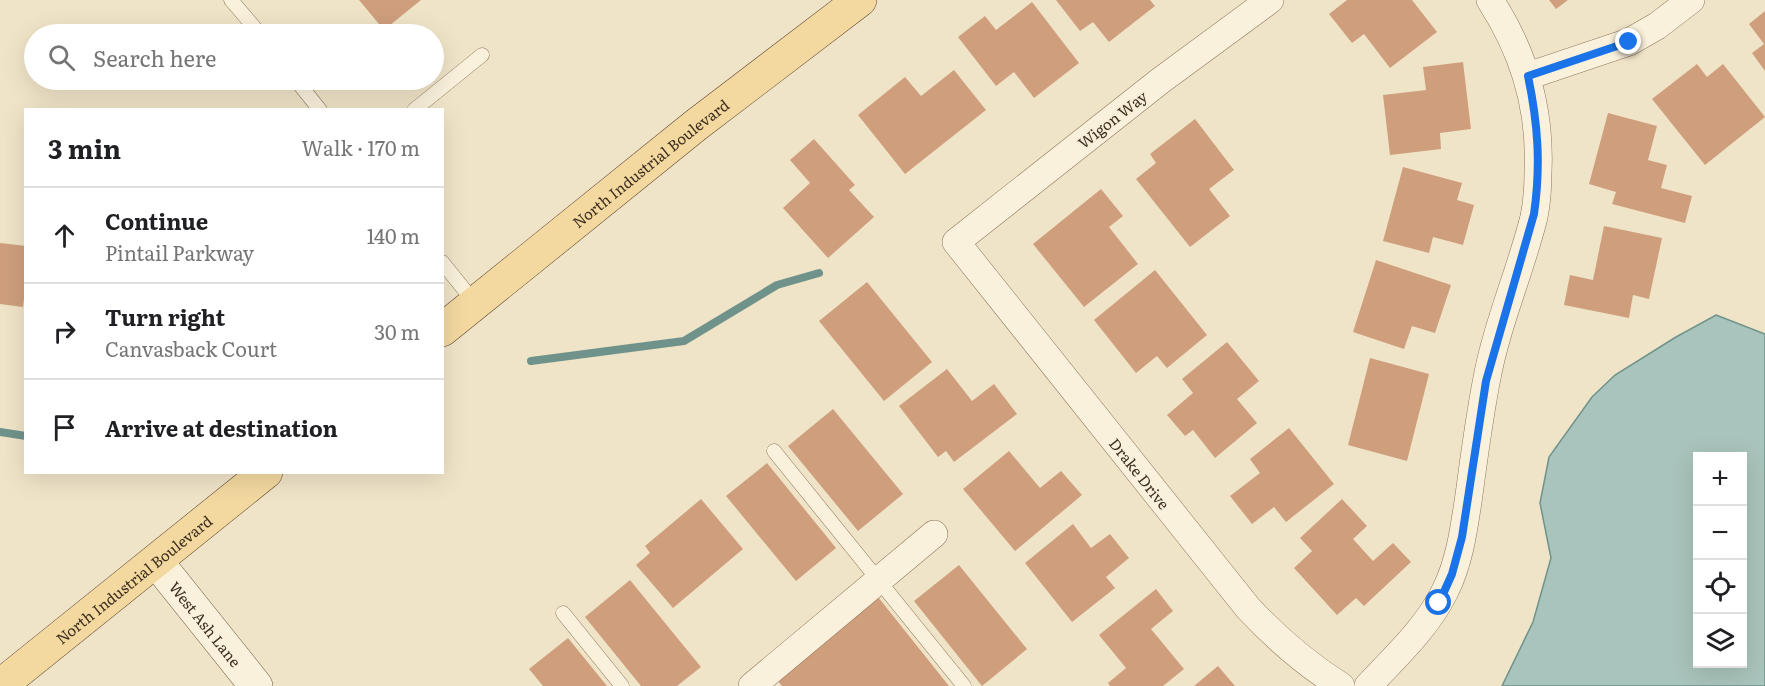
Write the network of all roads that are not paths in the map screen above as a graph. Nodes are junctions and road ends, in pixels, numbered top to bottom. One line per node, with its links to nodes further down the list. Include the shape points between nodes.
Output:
1 (231, 0): 6 (lane)
2 (860, 0): 16 (main road, North Industrial Boulevard, via 696,125)
3 (1270, 0): 14 (street, Wigon Way)
4 (1490, 0): 8 (street)
5 (1691, 0): 8 (street, via 1658,26 1629,42)
6 (251, 24)
7 (482, 55): 9 (lane)
8 (1528, 76): 30 (street, via 1538,140 1534,214 1486,381 1458,554 1446,589 1427,621)
9 (444, 86)
10 (304, 90): 12 (lane)
11 (439, 90): 13 (lane)
12 (318, 108)
13 (416, 108)
14 (956, 242): 29 (street, Drake Drive, via 1248,608 1283,643)
15 (444, 264): 16 (lane)
16 (476, 303): 17 (main road, North Industrial Boulevard)
17 (444, 328)
18 (774, 451): 22 (lane)
19 (264, 474): 21 (main road, North Industrial Boulevard)
20 (934, 534): 22 (street)
21 (156, 561): 25 (main road, North Industrial Boulevard); 26 (street, West Ash Lane)
22 (878, 581): 24 (street); 28 (lane)
23 (563, 613): 27 (lane)
24 (759, 684)
25 (0, 686)
26 (256, 686)
27 (622, 686)
28 (964, 686)
29 (1341, 686)
30 (1368, 686)

